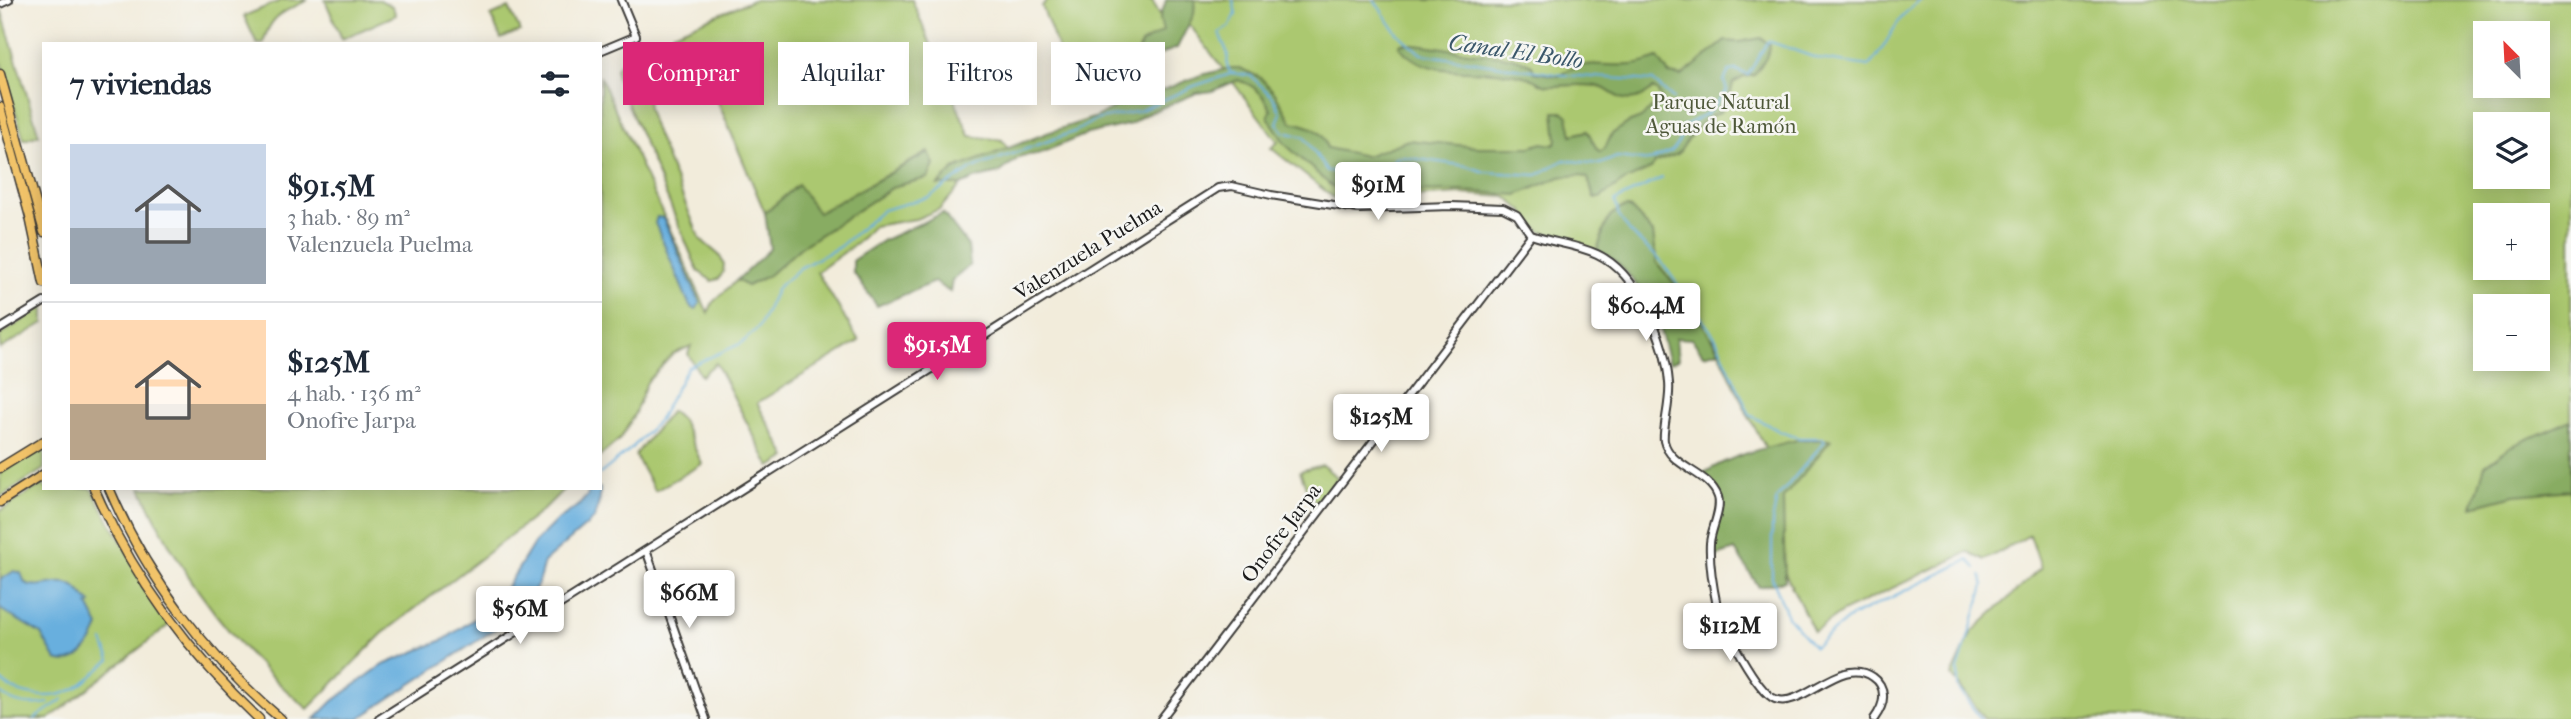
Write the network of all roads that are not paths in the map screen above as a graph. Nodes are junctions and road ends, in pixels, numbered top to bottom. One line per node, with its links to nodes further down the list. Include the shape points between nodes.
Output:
1 (9, 0): 3 (street)
2 (621, 0): 4 (street, via 636,36)
3 (0, 4)
4 (602, 50)
5 (0, 74): 7 (main road)
6 (0, 107): 9 (main road)
7 (42, 225)
8 (1531, 235): 18 (street, Valenzuela Puelma, via 1517,215 1503,208 1358,209 1232,186 1218,188); 23 (street, Onofre Jarpa); 24 (street, via 1609,261 1626,277 1651,319 1669,381 1664,442 1670,454 1717,494 1710,544 1718,607 1731,640 1764,690 1776,700 1788,700 1829,680 1865,673 1876,679 1883,693)
9 (42, 274)
10 (42, 303): 11 (street)
11 (0, 329)
12 (42, 442): 13 (main road)
13 (0, 468)
14 (42, 475): 17 (main road)
15 (95, 490): 19 (main road, via 128,557 164,614 206,666)
16 (110, 490): 20 (main road, via 139,549 184,619)
17 (0, 502)
18 (646, 550): 21 (street, Valenzuela Puelma); 22 (street)
19 (259, 719)
20 (281, 719)
21 (379, 719)
22 (706, 719)
23 (1161, 719)
24 (1874, 719)

